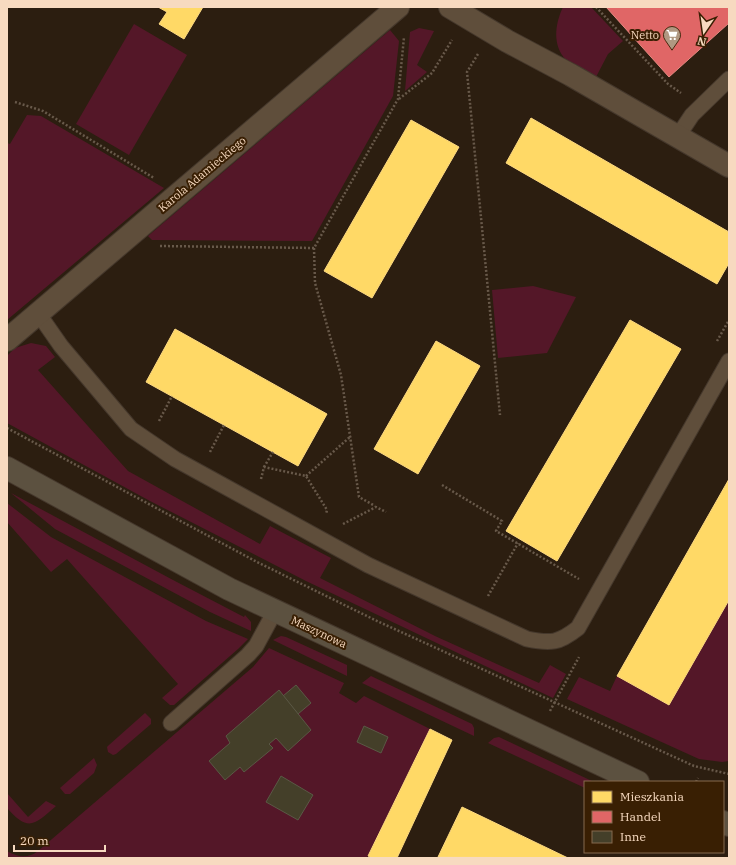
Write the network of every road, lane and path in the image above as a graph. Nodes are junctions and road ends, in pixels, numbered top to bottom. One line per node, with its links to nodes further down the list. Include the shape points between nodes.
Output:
1 (398, 7): 13 (street, Karola Adamieckiego)
2 (450, 7): 11 (street)
3 (596, 7): 10 (path, via 668,84)
4 (405, 30): 8 (path)
5 (454, 35): 8 (path, via 432,73)
6 (480, 50): 20 (path, via 467,72)
7 (729, 79): 10 (lane)
8 (398, 99): 15 (path)
9 (15, 102): 13 (path, via 43,111)
10 (701, 107): 11 (lane, via 692,115)
11 (678, 136): 12 (street)
12 (729, 166)
13 (179, 193): 14 (street, Karola Adamieckiego)
14 (132, 233): 15 (path, via 146,246); 16 (street, Karola Adamieckiego)
15 (314, 248): 24 (path, via 315,283 341,375)
16 (38, 313): 17 (street, Karola Adamieckiego); 18 (lane, via 61,346 131,429 175,459 368,565 527,639 540,642 553,642 578,628)
17 (7, 340)
18 (729, 361)
19 (172, 396): 21 (path)
20 (500, 415)
21 (158, 423)
22 (224, 425): 26 (path)
23 (7, 428): 41 (path, via 257,562 377,621 694,766)
24 (351, 436): 29 (path); 32 (path, via 359,497)
25 (273, 452): 27 (path)
26 (210, 453)
27 (264, 467): 29 (path); 30 (path)
28 (7, 468): 39 (street, Maszynowa, via 176,561)
29 (306, 476): 34 (path, via 327,510)
30 (260, 481)
31 (442, 485): 36 (path, via 502,521 496,531)
32 (376, 507): 33 (path); 35 (path)
33 (386, 512)
34 (325, 516)
35 (337, 527)
36 (518, 543): 37 (path); 38 (path)
37 (582, 581)
38 (485, 600)
39 (275, 611): 40 (lane, via 248,656); 43 (street, Maszynowa)
40 (170, 723)
41 (729, 774)
42 (698, 778): 44 (path)
43 (636, 781)
44 (696, 781)

